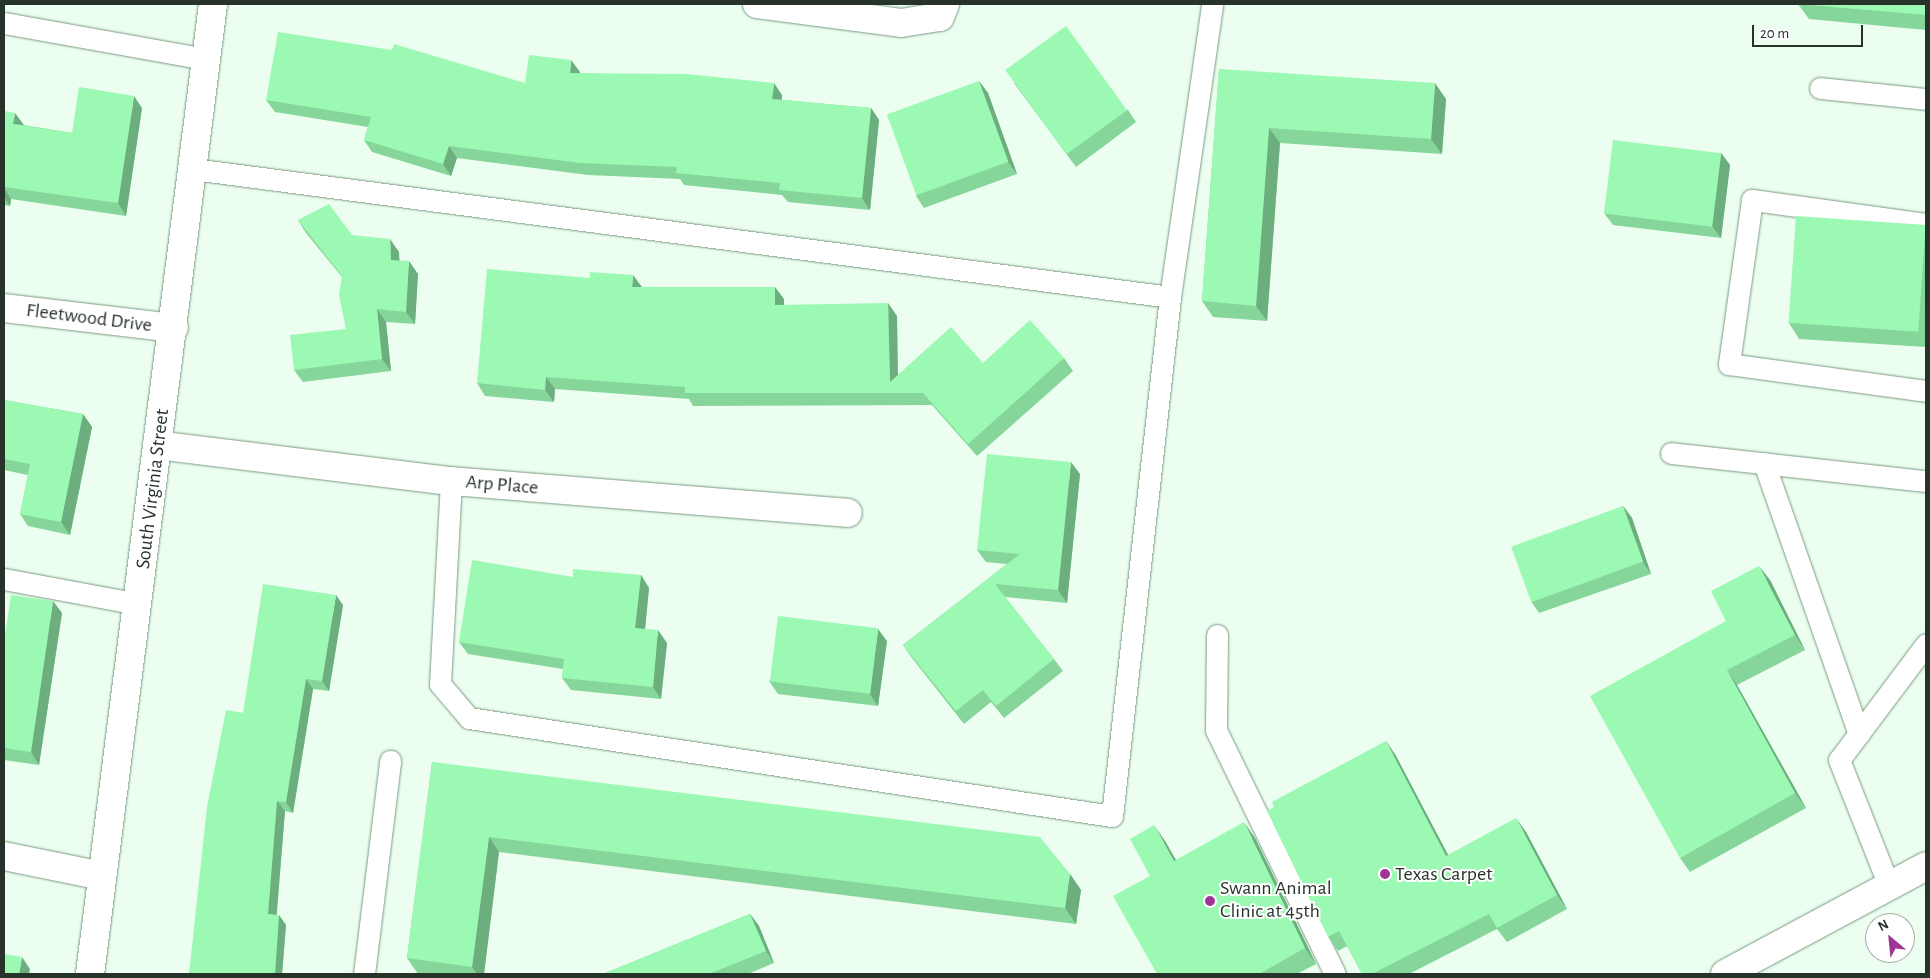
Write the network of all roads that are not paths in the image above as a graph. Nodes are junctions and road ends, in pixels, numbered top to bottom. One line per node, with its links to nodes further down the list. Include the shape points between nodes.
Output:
1 (213, 4): 6 (street, South Virginia Street)
2 (757, 4): 4 (street, via 901,23)
3 (1212, 4): 11 (lane)
4 (942, 10)
5 (4, 22): 6 (lane)
6 (206, 59): 9 (street, South Virginia Street)
7 (1820, 88): 8 (lane)
8 (1926, 99)
9 (193, 169): 11 (lane); 13 (street, South Virginia Street)
10 (1926, 224): 14 (lane, via 1752,200 1729,364)
11 (1170, 297): 18 (lane, via 1112,816 469,718 440,684)
12 (4, 308): 13 (street, Fleetwood Drive)
13 (174, 328): 15 (street, South Virginia Street)
14 (1926, 391)
15 (158, 445): 18 (street, Arp Place); 22 (street, South Virginia Street)
16 (1671, 453): 17 (lane)
17 (1764, 463): 19 (lane); 25 (lane)
18 (451, 481): 20 (street, Arp Place)
19 (1926, 481)
20 (848, 513)
21 (4, 579): 22 (lane)
22 (139, 604): 29 (street, South Virginia Street)
23 (1216, 635): 33 (lane, via 1216,730)
24 (1926, 644): 25 (lane)
25 (1859, 734): 30 (lane, via 1839,760)
26 (390, 761): 32 (lane)
27 (4, 856): 29 (street)
28 (1926, 866): 30 (street)
29 (102, 876): 31 (street, South Virginia Street)
30 (1889, 886): 34 (street)
31 (90, 974)
32 (364, 974)
33 (1335, 974)
34 (1725, 974)

